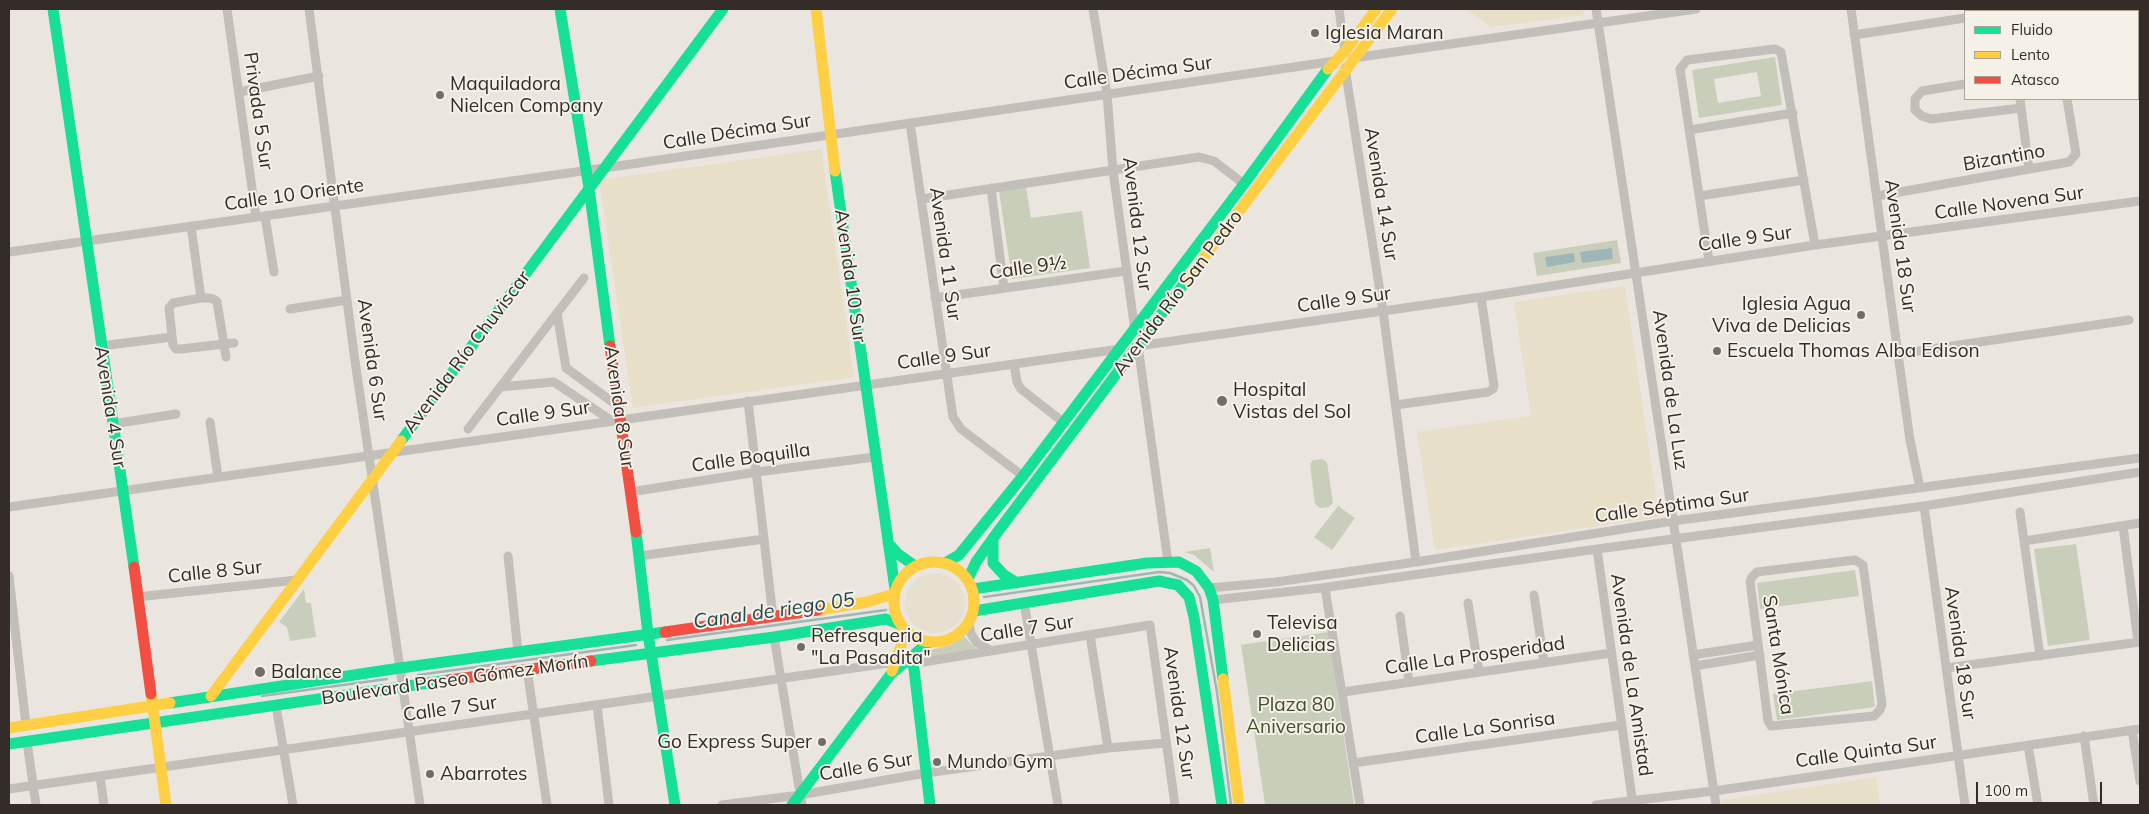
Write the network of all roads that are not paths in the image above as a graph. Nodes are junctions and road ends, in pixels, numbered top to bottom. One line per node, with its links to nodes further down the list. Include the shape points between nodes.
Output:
1 (53, 9): 44 (main road, Avenida 4 Sur)
2 (227, 9): 20 (street, Privada 5 Sur)
3 (309, 9): 18 (street, Avenida 6 Sur)
4 (560, 9): 29 (main road, Avenida 8 Sur)
5 (723, 9): 28 (main road, Avenida Río Chuviscar)
6 (816, 9): 27 (main road, Avenida 10 Sur)
7 (1093, 9): 21 (street, Avenida 12 Sur)
8 (1339, 9): 17 (street, Avenida 14 Sur)
9 (1376, 9): 17 (main road, Avenida Río San Pedro)
10 (1392, 9): 17 (main road, Avenida Río San Pedro)
11 (1596, 9): 15 (street, Avenida de La Luz)
12 (1696, 9): 15 (street, Calle Décima Sur)
13 (1851, 9): 16 (street, Avenida 18 Sur)
14 (1964, 18): 16 (street)
15 (1598, 23): 17 (street, Calle Décima Sur); 49 (street, Avenida de La Luz)
16 (1854, 34): 37 (street, Avenida 18 Sur)
17 (1345, 60): 21 (street, Calle Décima Sur); 33 (main road, Avenida Río San Pedro); 58 (street, Avenida 14 Sur); 66 (main road, Avenida Río San Pedro)
18 (319, 76): 20 (street); 40 (street, Avenida 6 Sur)
19 (1964, 84): 23 (street, via 1922,91 1914,99 1915,110 1931,119)
20 (239, 92): 41 (street, Privada 5 Sur)
21 (1107, 94): 25 (street, Calle Décima Sur); 31 (street, Avenida 12 Sur)
22 (2067, 100): 30 (street, Bizantino, via 2074,158 2066,164)
23 (2020, 104): 30 (street)
24 (1793, 113): 26 (street); 26 (street, via 1783,55 1779,50 1687,60 1680,69); 32 (street)
25 (910, 123): 27 (street, Calle Décima Sur); 38 (street, Avenida 11 Sur)
26 (1689, 130): 36 (street)
27 (830, 134): 28 (street, Calle Décima Sur); 72 (main road, Avenida 10 Sur)
28 (604, 168): 29 (street, Calle Décima Sur); 34 (main road, Avenida Río Chuviscar)
29 (585, 170): 34 (main road, Avenida 8 Sur); 40 (street, Calle 10 Oriente)
30 (2029, 170): 37 (street, Bizantino)
31 (1113, 171): 33 (street, via 1204,157); 35 (street); 48 (street, Avenida 12 Sur)
32 (1804, 180): 36 (street); 45 (street)
33 (1244, 184): 61 (main road, Avenida Río San Pedro)
34 (589, 188): 76 (main road, Avenida 8 Sur); 83 (main road, Avenida Río Chuviscar)
35 (991, 188): 38 (street); 52 (street)
36 (1699, 196): 47 (street)
37 (1877, 196): 43 (street, Avenida 18 Sur)
38 (922, 199): 55 (street, Avenida 11 Sur)
39 (2140, 202): 43 (street, Calle Novena Sur)
40 (334, 206): 41 (street, Calle 10 Oriente); 56 (street, Avenida 6 Sur)
41 (261, 216): 42 (street, Calle 10 Oriente); 50 (street, Privada 5 Sur)
42 (191, 226): 44 (street, Calle 10 Oriente); 54 (street)
43 (1882, 236): 45 (street, Calle 9 Sur); 68 (street, Avenida 18 Sur)
44 (85, 241): 46 (street, Calle 10 Oriente); 65 (main road, Avenida 4 Sur)
45 (1815, 245): 47 (street, Calle 9 Sur)
46 (9, 252)
47 (1709, 261): 49 (street, Calle 9 Sur)
48 (1126, 271): 52 (street, Calle 9½); 61 (street, Avenida 12 Sur)
49 (1637, 271): 53 (street, Calle 9 Sur); 98 (street, Avenida de La Luz)
50 (274, 272)
51 (584, 278): 59 (street)
52 (1004, 288): 55 (street, Calle 9½)
53 (1481, 297): 58 (street, Calle 9 Sur); 75 (street, via 1493,388 1488,392)
54 (202, 298): 62 (street, via 171,305 168,311); 64 (street, via 215,300)
55 (935, 298): 71 (street, Avenida 11 Sur)
56 (347, 300): 57 (street); 84 (street, Avenida 6 Sur)
57 (290, 309)
58 (1383, 311): 66 (street, Calle 9 Sur); 75 (street, Avenida 14 Sur)
59 (557, 313): 73 (street); 76 (street, via 566,368)
60 (2129, 320): 68 (street)
61 (1135, 326): 66 (street, Avenida 12 Sur); 67 (main road, Avenida Río San Pedro)
62 (172, 336): 64 (street, via 176,349); 65 (street)
63 (234, 343): 64 (street)
64 (224, 344): 69 (street)
65 (101, 346): 81 (main road, Avenida 4 Sur)
66 (1138, 346): 67 (street, Calle 9 Sur); 101 (main road, Avenida Río San Pedro); 109 (street, Avenida 12 Sur)
67 (1117, 349): 70 (street, Calle 9 Sur); 80 (main road, Avenida Río San Pedro)
68 (1898, 354): 92 (street, Avenida 18 Sur)
69 (226, 357)
70 (1014, 364): 71 (street, Calle 9 Sur); 80 (street, via 1021,389)
71 (945, 373): 72 (street, Calle 9 Sur); 89 (street, Avenida 11 Sur, via 957,426)
72 (865, 385): 74 (street, Calle 9 Sur); 85 (main road, Avenida 10 Sur)
73 (500, 387): 78 (street, via 554,382); 82 (street)
74 (748, 401): 78 (street, Calle 9 Sur); 87 (street)
75 (1396, 405): 110 (street, Avenida 14 Sur)
76 (618, 406): 78 (main road, Avenida 8 Sur)
77 (176, 414): 81 (street)
78 (616, 420): 83 (street, Calle 9 Sur); 94 (main road, Avenida 8 Sur)
79 (210, 422): 90 (street)
80 (1063, 422): 89 (main road, Avenida Río San Pedro)
81 (112, 424): 93 (main road, Avenida 4 Sur)
82 (468, 429)
83 (392, 452): 84 (street, Calle 9 Sur); 91 (main road, Avenida Río Chuviscar)
84 (369, 455): 90 (street, Calle 9 Sur); 91 (street, Avenida 6 Sur)
85 (875, 457): 87 (street, Calle Boquilla); 105 (main road, Avenida 10 Sur)
86 (2140, 458): 92 (street, Calle Séptima Sur)
87 (756, 472): 94 (street, Calle Boquilla); 102 (street)
88 (2140, 472): 95 (street, Calle Séptima Sur)
89 (1023, 476): 111 (main road, Avenida Río San Pedro, via 959,554)
90 (218, 477): 93 (street, Calle 9 Sur)
91 (373, 478): 114 (main road, Avenida Río Chuviscar); 149 (street, Avenida 6 Sur)
92 (1920, 488): 98 (street, Calle Séptima Sur)
93 (123, 490): 96 (street, Calle 9 Sur); 121 (main road, Avenida 4 Sur)
94 (630, 492): 108 (main road, Avenida 8 Sur)
95 (1924, 506): 103 (street, Calle Séptima Sur); 150 (street, Avenida 18 Sur)
96 (9, 507)
97 (2020, 512): 104 (street)
98 (1672, 521): 103 (street, Avenida de La Luz); 110 (street, Calle Séptima Sur)
99 (2140, 523): 100 (street)
100 (2123, 526): 104 (street); 135 (street)
101 (993, 538): 115 (main road, via 994,563 1004,575); 116 (main road, Avenida Río San Pedro, via 976,562)
102 (764, 539): 108 (street); 127 (street)
103 (1675, 540): 106 (street, Calle Séptima Sur); 142 (street, Avenida de La Luz)
104 (2024, 541): 145 (street)
105 (888, 543): 112 (main road); 119 (main road, Avenida 10 Sur)
106 (1597, 549): 118 (street, Calle Séptima Sur); 141 (street, Avenida de La Amistad)
107 (508, 556): 139 (street)
108 (639, 556): 131 (main road, Avenida 8 Sur)
109 (1168, 562): 115 (main road); 117 (main road, via 1189,566)
110 (1416, 562): 117 (street, Calle Séptima Sur)
111 (945, 563): 112 (main road, via 935,561); 116 (main road, via 954,566)
112 (915, 566): 119 (main road, via 900,580)
113 (9, 576): 166 (street)
114 (297, 580): 121 (street, Calle 8 Sur); 158 (main road, Avenida Río Chuviscar)
115 (1018, 583): 116 (main road)
116 (970, 584): 125 (main road)
117 (1208, 588): 122 (main road)
118 (1325, 588): 122 (street, Calle Séptima Sur); 157 (street)
119 (895, 592): 127 (main road, Boulevard Paseo Gómez Morín, via 867,602); 130 (main road, via 896,615)
120 (1534, 595): 147 (street)
121 (137, 597): 160 (main road, Avenida 4 Sur)
122 (1213, 600): 204 (main road)
123 (1024, 602): 125 (main road); 136 (street); 203 (main road, via 1159,581 1171,582 1185,591 1194,617)
124 (1468, 603): 152 (street)
125 (974, 611): 128 (main road)
126 (1400, 616): 155 (street)
127 (773, 617): 131 (main road, Boulevard Paseo Gómez Morín)
128 (968, 624): 134 (main road, via 952,638); 138 (street, via 977,643)
129 (1150, 624): 132 (street, Calle 7 Sur); 173 (street, Avenida 12 Sur)
130 (902, 626): 133 (main road, Boulevard Paseo Gómez Morín, via 886,619); 134 (main road, via 915,637); 146 (main road, via 903,639)
131 (648, 634): 139 (main road, Boulevard Paseo Gómez Morín); 140 (main road, Avenida 8 Sur)
132 (1090, 635): 136 (street, Calle 7 Sur); 176 (street)
133 (774, 637): 140 (main road, Boulevard Paseo Gómez Morín); 154 (street)
134 (929, 642): 144 (main road)
135 (2139, 642): 145 (street)
136 (1032, 645): 138 (street, Calle 7 Sur); 179 (street)
137 (1758, 645): 142 (street); 143 (street, Santa Mónica); 143 (street, Santa Mónica, via 1750,581 1754,574 1858,560 1863,565 1882,704 1874,716 1772,726 1768,721)
138 (992, 651): 144 (street, Calle 7 Sur, via 923,662)
139 (518, 652): 149 (main road, Boulevard Paseo Gómez Morín)
140 (651, 652): 151 (main road, Boulevard Paseo Gómez Morín); 159 (main road, Avenida 8 Sur)
141 (1611, 653): 147 (street, Calle La Prosperidad); 167 (street, Avenida de La Amistad)
142 (1693, 655): 148 (street, Avenida de La Luz)
143 (1760, 655): 148 (street)
144 (910, 656): 153 (main road); 182 (main road)
145 (2040, 656): 150 (street)
146 (896, 662): 153 (main road); 154 (street, Calle 7 Sur)
147 (1544, 663): 152 (street, Calle La Prosperidad)
148 (1695, 666): 187 (street, Avenida de La Luz)
149 (400, 668): 156 (street, Avenida 6 Sur); 158 (main road, Boulevard Paseo Gómez Morín)
150 (1946, 668): 178 (street, Avenida 18 Sur)
151 (527, 669): 156 (main road, Boulevard Paseo Gómez Morín); 163 (street)
152 (1479, 672): 155 (street, Calle La Prosperidad)
153 (891, 674): 188 (main road)
154 (780, 678): 159 (street, Calle 7 Sur); 188 (street)
155 (1410, 682): 157 (street, Calle La Prosperidad)
156 (403, 688): 162 (main road, Boulevard Paseo Gómez Morín); 170 (street, Avenida 6 Sur)
157 (1343, 692): 180 (street)
158 (210, 696): 160 (main road, Boulevard Paseo Gómez Morín); 164 (main road, Avenida Río Chuviscar)
159 (658, 696): 161 (street, Calle 7 Sur); 197 (main road, Avenida 8 Sur)
160 (152, 704): 165 (main road, Avenida 4 Sur); 166 (main road, Boulevard Paseo Gómez Morín)
161 (597, 705): 163 (street, Calle 7 Sur); 196 (street)
162 (276, 706): 164 (main road, Boulevard Paseo Gómez Morín); 177 (street)
163 (534, 714): 170 (street, Calle 7 Sur); 195 (street)
164 (183, 719): 165 (main road, Boulevard Paseo Gómez Morín)
165 (155, 723): 172 (main road, Boulevard Paseo Gómez Morín); 181 (main road, Avenida 4 Sur)
166 (26, 725): 168 (main road, Boulevard Paseo Gómez Morín)
167 (1621, 725): 180 (street, Calle La Sonrisa); 189 (street, Avenida de La Amistad)
168 (9, 728)
169 (2136, 729): 171 (street, Calle Quinta Sur); 184 (street)
170 (409, 732): 177 (street, Calle 7 Sur); 194 (street, Avenida 6 Sur)
171 (2084, 736): 175 (street, Calle Quinta Sur); 210 (street)
172 (27, 742): 174 (main road, Boulevard Paseo Gómez Morín); 185 (street)
173 (1165, 743): 176 (street, Calle 6 Sur); 202 (street, Avenida 12 Sur)
174 (9, 744)
175 (2028, 745): 178 (street, Calle Quinta Sur); 209 (street)
176 (1108, 748): 179 (street, Calle 6 Sur)
177 (284, 750): 181 (street, Calle 7 Sur); 193 (street)
178 (1958, 755): 187 (street, Calle Quinta Sur); 208 (street, Avenida 18 Sur)
179 (1051, 756): 182 (street, Calle 6 Sur); 201 (street)
180 (1353, 763): 205 (street)
181 (161, 767): 183 (street, Calle 7 Sur); 192 (main road, Avenida 4 Sur)
182 (926, 773): 188 (street, Calle 6 Sur); 200 (main road)
183 (100, 776): 185 (street, Calle 7 Sur); 191 (street)
184 (2140, 781)
185 (33, 786): 186 (street, Calle 7 Sur); 190 (street)
186 (9, 789)
187 (1714, 791): 189 (street, Calle Quinta Sur); 207 (street, Avenida de La Luz)
188 (801, 800): 198 (street, Calle 6 Sur); 199 (main road)
189 (1632, 802): 206 (street, Calle Quinta Sur)
190 (36, 805)
191 (104, 805)
192 (166, 805)
193 (292, 805)
194 (420, 805)
195 (547, 805)
196 (609, 805)
197 (675, 805)
198 (722, 805)
199 (792, 805)
200 (930, 805)
201 (1058, 805)
202 (1176, 805)
203 (1222, 805)
204 (1239, 805)
205 (1360, 805)
206 (1596, 805)
207 (1716, 805)
208 (1965, 805)
209 (2038, 805)
210 (2094, 805)

